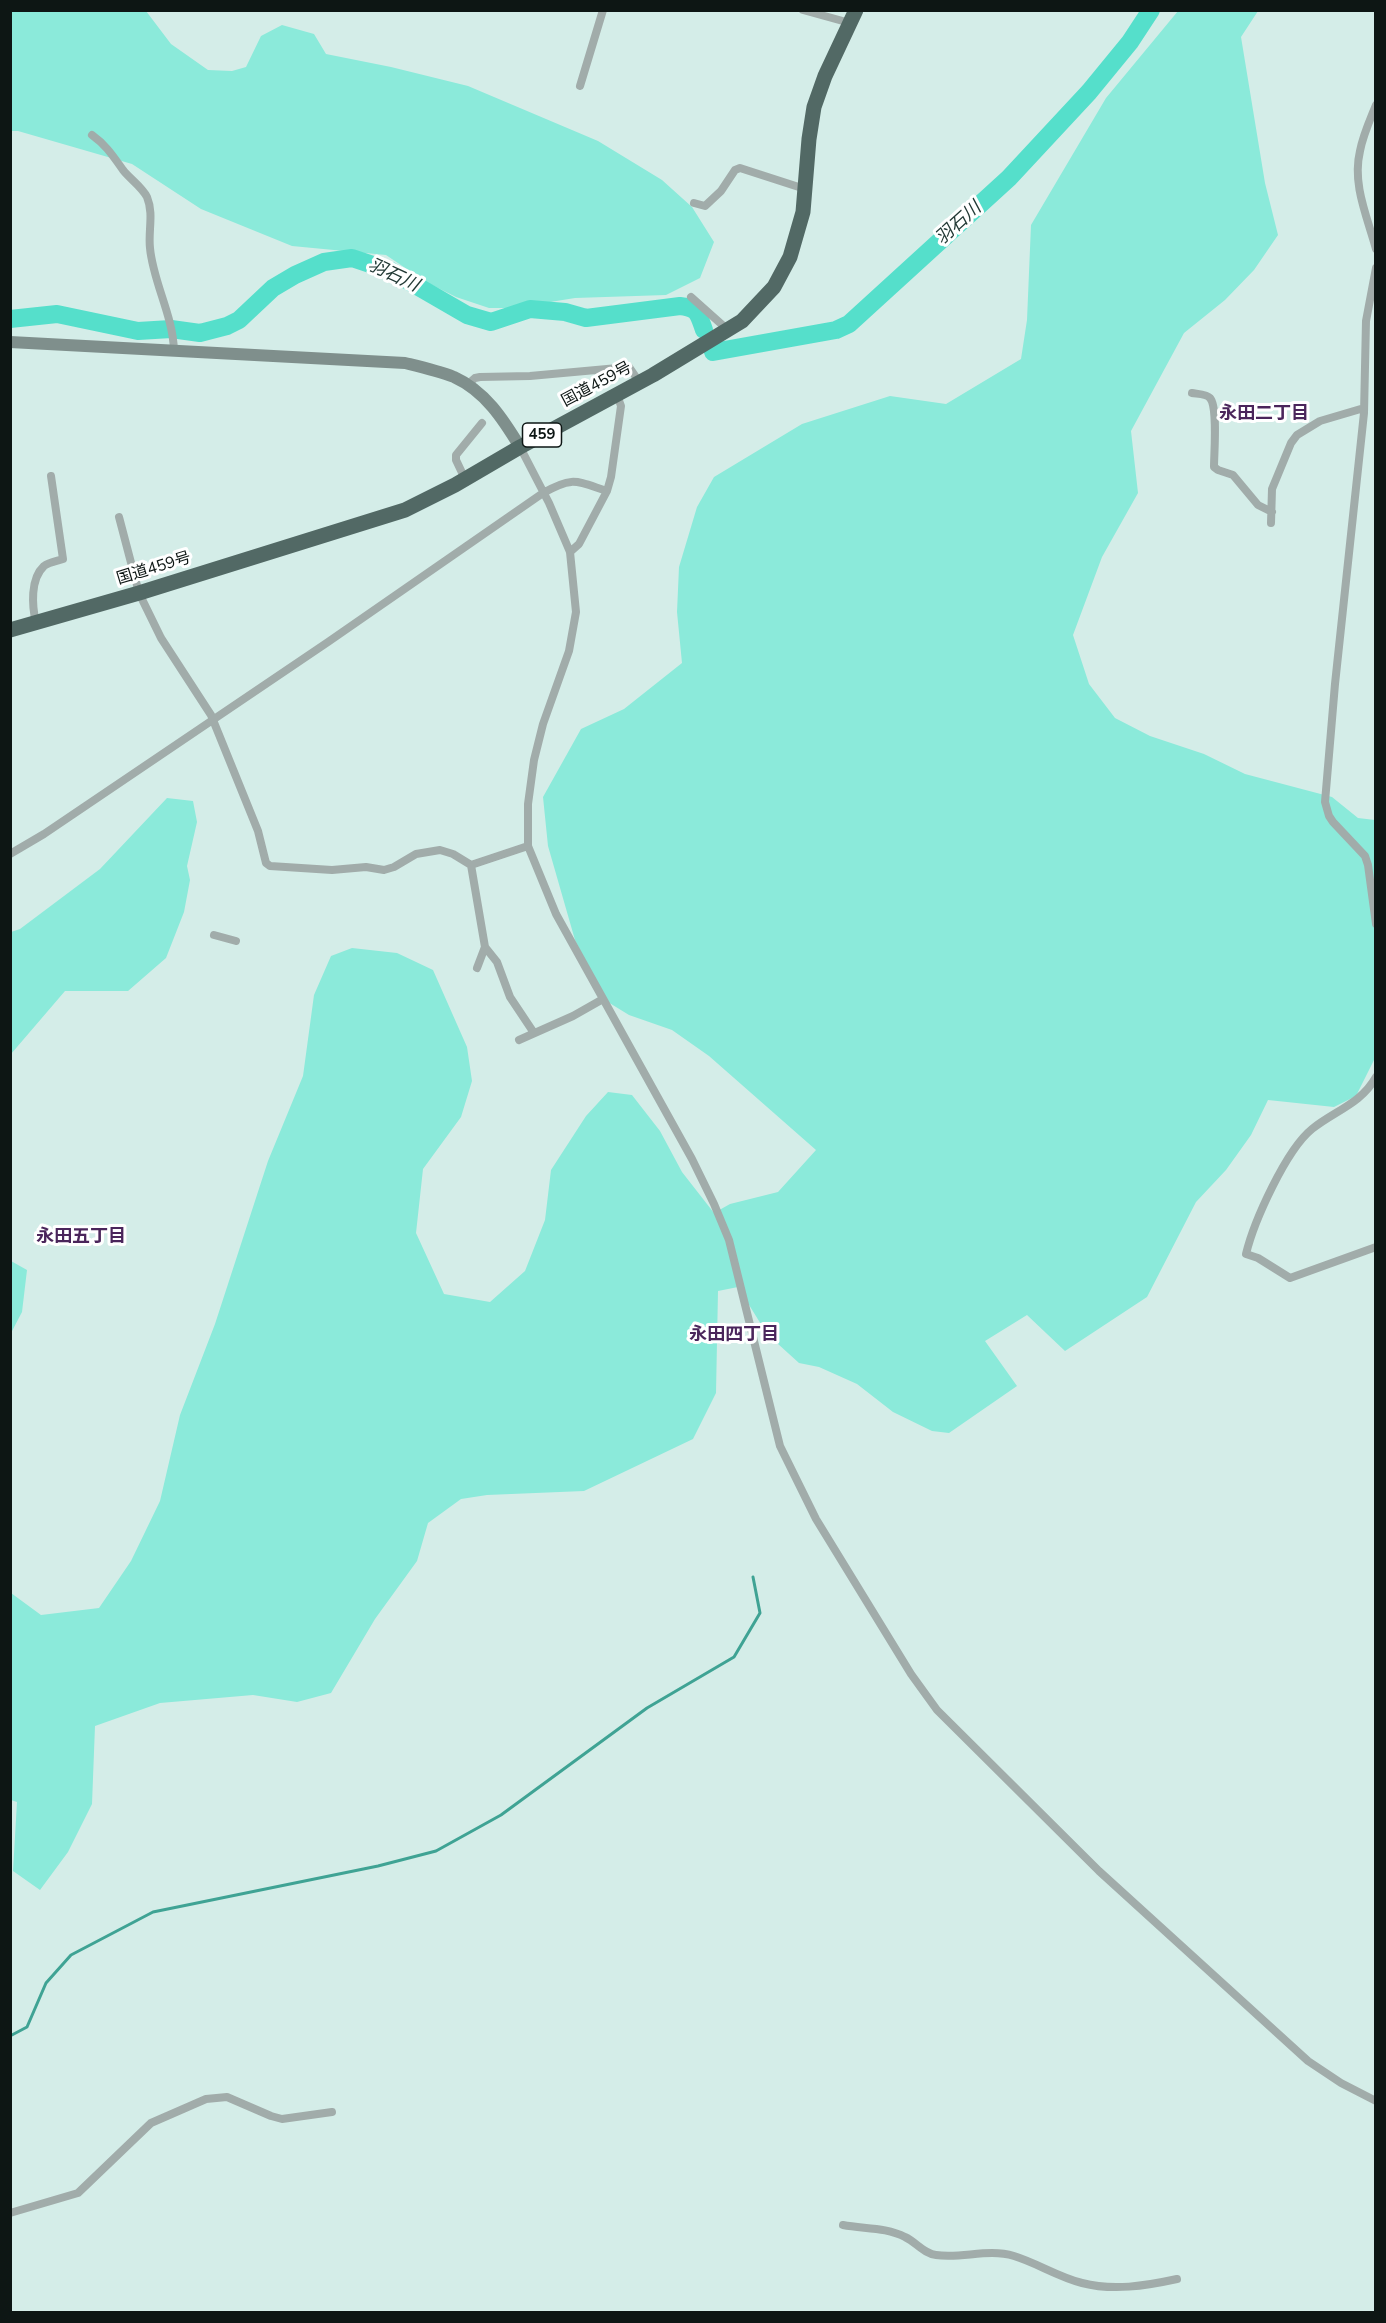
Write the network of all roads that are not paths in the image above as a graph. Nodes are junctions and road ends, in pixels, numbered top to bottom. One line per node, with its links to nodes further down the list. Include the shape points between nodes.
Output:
1 (603, 10): 4 (street)
2 (803, 10): 3 (street)
3 (853, 17): 7 (highway, 国道459号 / 459, via 814,107)
4 (580, 86)
5 (1376, 105): 9 (street, via 1364,134 1358,168 1360,195)
6 (92, 135): 14 (street, via 105,144 146,194 152,216 150,250 171,323)
7 (805, 189): 8 (street, via 740,168 705,206); 12 (highway, 国道459号 / 459, via 803,212 790,257 774,287)
8 (694, 203)
9 (1376, 249)
10 (1376, 268): 19 (street, via 1366,321)
11 (691, 297): 12 (street)
12 (728, 330): 15 (highway, 国道459号 / 459)
13 (10, 342): 14 (street)
14 (174, 351): 16 (street, via 405,363)
15 (640, 383): 16 (street, via 629,367 480,377); 18 (highway, 国道459号 / 459)
16 (467, 385): 21 (street, via 501,416)
17 (1192, 393): 26 (street, via 1212,400 1214,467 1233,475 1258,505)
18 (616, 395): 21 (highway, 国道459号 / 459); 24 (street, via 621,406)
19 (1364, 408): 26 (street, via 1320,420 1297,435 1272,489); 37 (street, via 1325,802 1333,822 1365,856)
20 (482, 423): 23 (street, via 456,455)
21 (520, 447): 23 (highway, 国道459号 / 459); 25 (street)
22 (51, 476): 31 (street, via 63,559 50,563 39,573 33,606)
23 (465, 479): 30 (highway, 国道459号 / 459, via 405,510)
24 (607, 491): 25 (street, via 568,481); 29 (street, via 579,544)
25 (543, 493): 29 (street); 33 (street)
26 (1272, 512): 28 (street)
27 (119, 517): 30 (street)
28 (1271, 523)
29 (570, 552): 34 (street, via 576,612 573,634 534,760)
30 (139, 593): 31 (highway, 国道459号 / 459); 33 (street, via 161,638)
31 (36, 623): 32 (highway, 国道459号 / 459)
32 (10, 630)
33 (213, 719): 35 (street); 36 (street, via 270,866 384,870 416,854 440,850)
34 (528, 846): 36 (street); 42 (street, via 556,914)
35 (10, 854)
36 (471, 865): 40 (street)
37 (1376, 924)
38 (214, 935): 39 (street)
39 (237, 941)
40 (485, 947): 41 (street); 43 (street, via 497,962 510,996)
41 (477, 968)
42 (603, 999): 43 (street); 47 (street, via 692,1159 729,1240 780,1446 816,1519 911,1674 937,1710 1099,1871 1308,2061)
43 (534, 1033): 44 (street)
44 (519, 1040)
45 (1376, 1077): 46 (street, via 1357,1100 1300,1141 1269,1194 1246,1254 1290,1278)
46 (1376, 1247)
47 (1376, 2101)
48 (332, 2112): 49 (street, via 282,2119 226,2097 206,2099 151,2123 78,2193)
49 (10, 2213)
50 (843, 2225): 51 (street, via 892,2232 934,2255 1013,2255 1080,2283 1105,2287)
51 (1177, 2279)

